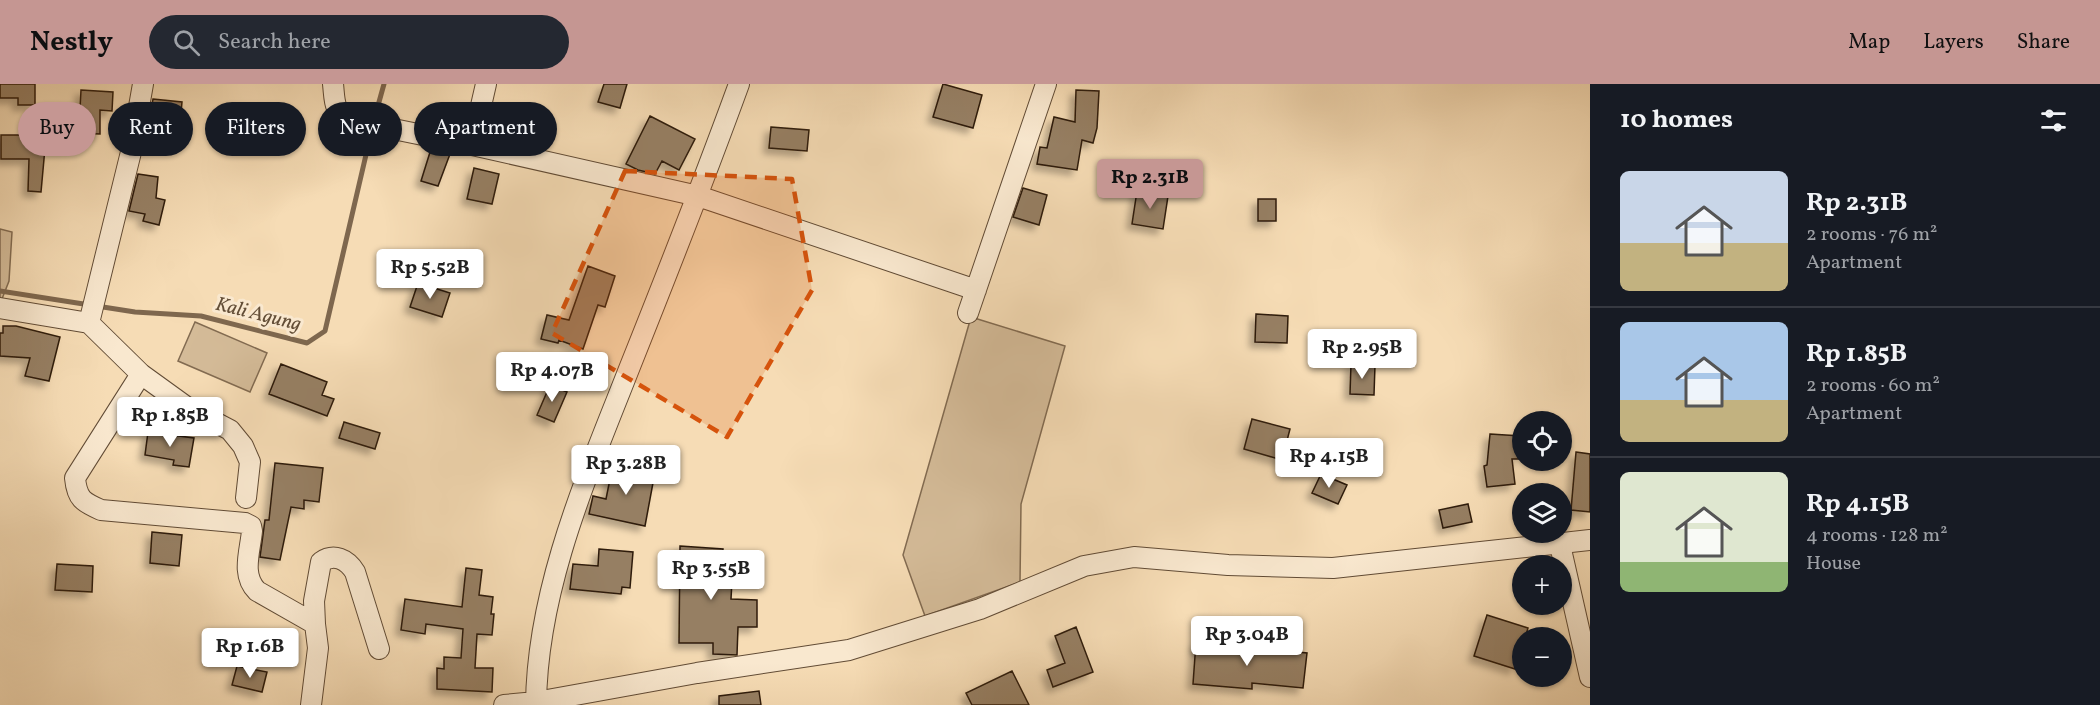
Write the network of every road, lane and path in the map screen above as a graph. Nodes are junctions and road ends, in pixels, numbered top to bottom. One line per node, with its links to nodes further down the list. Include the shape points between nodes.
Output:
1 (143, 84): 13 (street, via 131,152)
2 (333, 84): 7 (street, via 339,114 349,120)
3 (486, 84): 6 (street)
4 (739, 84): 9 (street)
5 (1046, 84): 10 (street)
6 (482, 102)
7 (414, 133)
8 (521, 156): 9 (street)
9 (698, 196): 10 (street); 21 (street, via 558,561 542,635)
10 (976, 290): 12 (street)
11 (0, 308): 13 (street)
12 (968, 314)
13 (90, 320): 14 (street)
14 (141, 374): 15 (street, via 188,408 230,430 250,462); 18 (street, via 75,478 76,492 101,510 251,526 249,583)
15 (246, 498)
16 (1590, 540): 17 (street)
17 (1560, 545): 20 (street); 21 (street, via 1333,568 1134,557 1084,566 980,609 849,650 697,673)
18 (315, 624): 19 (street, via 314,601 321,562 334,557 349,562); 22 (street, via 318,648)
19 (379, 649)
20 (1590, 677)
21 (536, 704): 23 (street)
22 (311, 705)
23 (504, 705)

